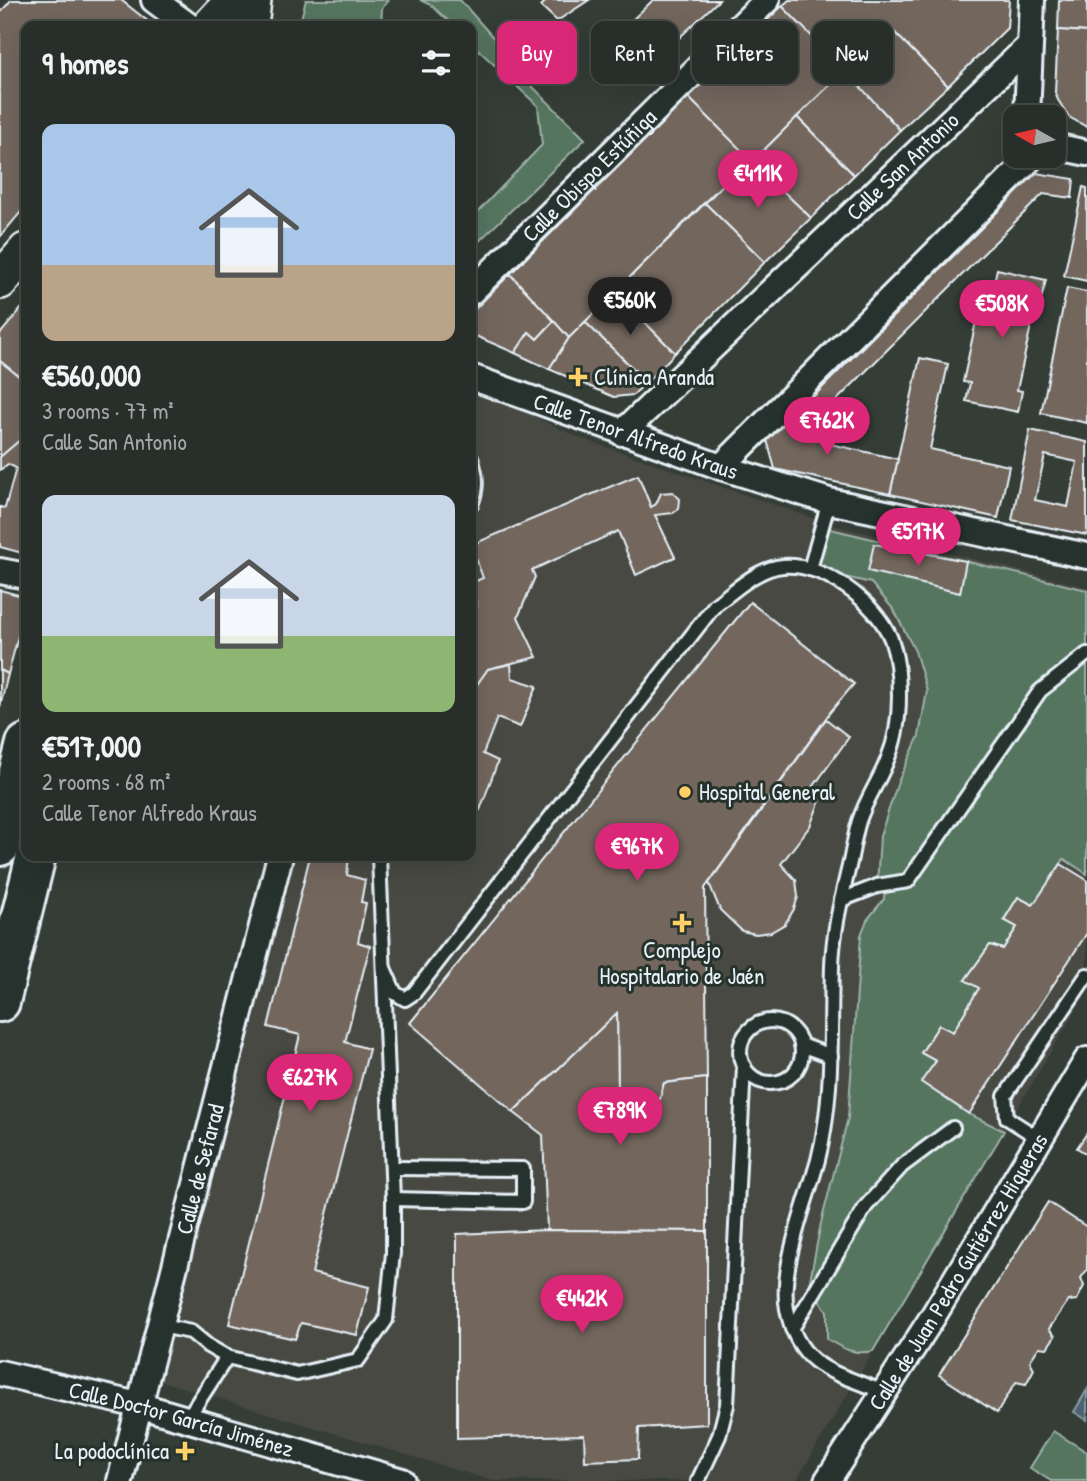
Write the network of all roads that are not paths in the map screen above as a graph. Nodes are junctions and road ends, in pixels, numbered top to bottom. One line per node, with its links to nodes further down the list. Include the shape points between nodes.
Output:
1 (153, 0): 7 (street)
2 (211, 0): 8 (street)
3 (234, 0): 9 (street)
4 (253, 0): 10 (street)
5 (767, 0): 18 (street, Calle Obispo Estúñiga)
6 (1032, 0): 11 (street)
7 (182, 21)
8 (205, 21)
9 (215, 21)
10 (251, 21)
11 (1030, 47): 12 (street); 20 (street, Calle San Antonio)
12 (1028, 105)
13 (1066, 149): 14 (street)
14 (1087, 153)
15 (1021, 168): 21 (street)
16 (21, 257): 17 (street)
17 (0, 281)
18 (476, 287)
19 (476, 379): 20 (street, Calle Tenor Alfredo Kraus)
20 (622, 433): 21 (street, Calle Tenor Alfredo Kraus)
21 (720, 467): 22 (street, Calle Tenor Alfredo Kraus)
22 (829, 501): 23 (street, Calle Tenor Alfredo Kraus); 24 (lane)
23 (1087, 556)
24 (810, 569): 34 (lane, via 864,601 879,618 891,640 897,669 897,726 888,758 859,820); 35 (lane, via 782,566 759,573 715,606 414,993 405,999 395,993)
25 (0, 571): 26 (street)
26 (21, 575)
27 (1087, 654): 34 (lane, via 1040,691 908,881 877,886)
28 (21, 757): 29 (main road)
29 (6, 796): 30 (main road)
30 (0, 846)
31 (35, 861): 37 (main road)
32 (279, 861): 46 (street, Calle de Sefarad)
33 (379, 861): 35 (lane)
34 (841, 900): 39 (lane, via 832,962)
35 (384, 968): 44 (lane)
36 (1087, 975): 43 (lane, via 1005,1096 1007,1118)
37 (0, 1002)
38 (802, 1045): 39 (lane); 41 (lane, via 799,1066 784,1080 764,1082); 41 (lane, via 790,1027 780,1022 759,1024 744,1038)
39 (831, 1056): 47 (lane, via 819,1157 789,1267 786,1307)
40 (1087, 1060): 43 (street, Calle de Juan Pedro Gutiérrez Higueras)
41 (744, 1066): 56 (lane, via 727,1405 719,1436)
42 (953, 1128): 47 (lane, via 902,1166 866,1206)
43 (1040, 1139): 50 (street, Calle de Juan Pedro Gutiérrez Higueras)
44 (392, 1168): 45 (lane); 45 (lane, via 523,1169 523,1202)
45 (393, 1199): 48 (lane, via 386,1320 359,1360 297,1374)
46 (160, 1326): 48 (lane, via 191,1332); 51 (street, Calle de Sefarad)
47 (792, 1329): 50 (lane, via 815,1363)
48 (227, 1357): 52 (lane)
49 (0, 1373): 51 (street, Calle Doctor García Jiménez)
50 (884, 1392): 57 (street, Calle de Juan Pedro Gutiérrez Higueras)
51 (138, 1405): 52 (street, Calle Doctor García Jiménez); 54 (street, Calle de Sefarad)
52 (187, 1419): 53 (street, Calle Doctor García Jiménez)
53 (335, 1471): 55 (street, Calle Doctor García Jiménez)
54 (120, 1481)
55 (402, 1481)
56 (698, 1481)
57 (827, 1481)

